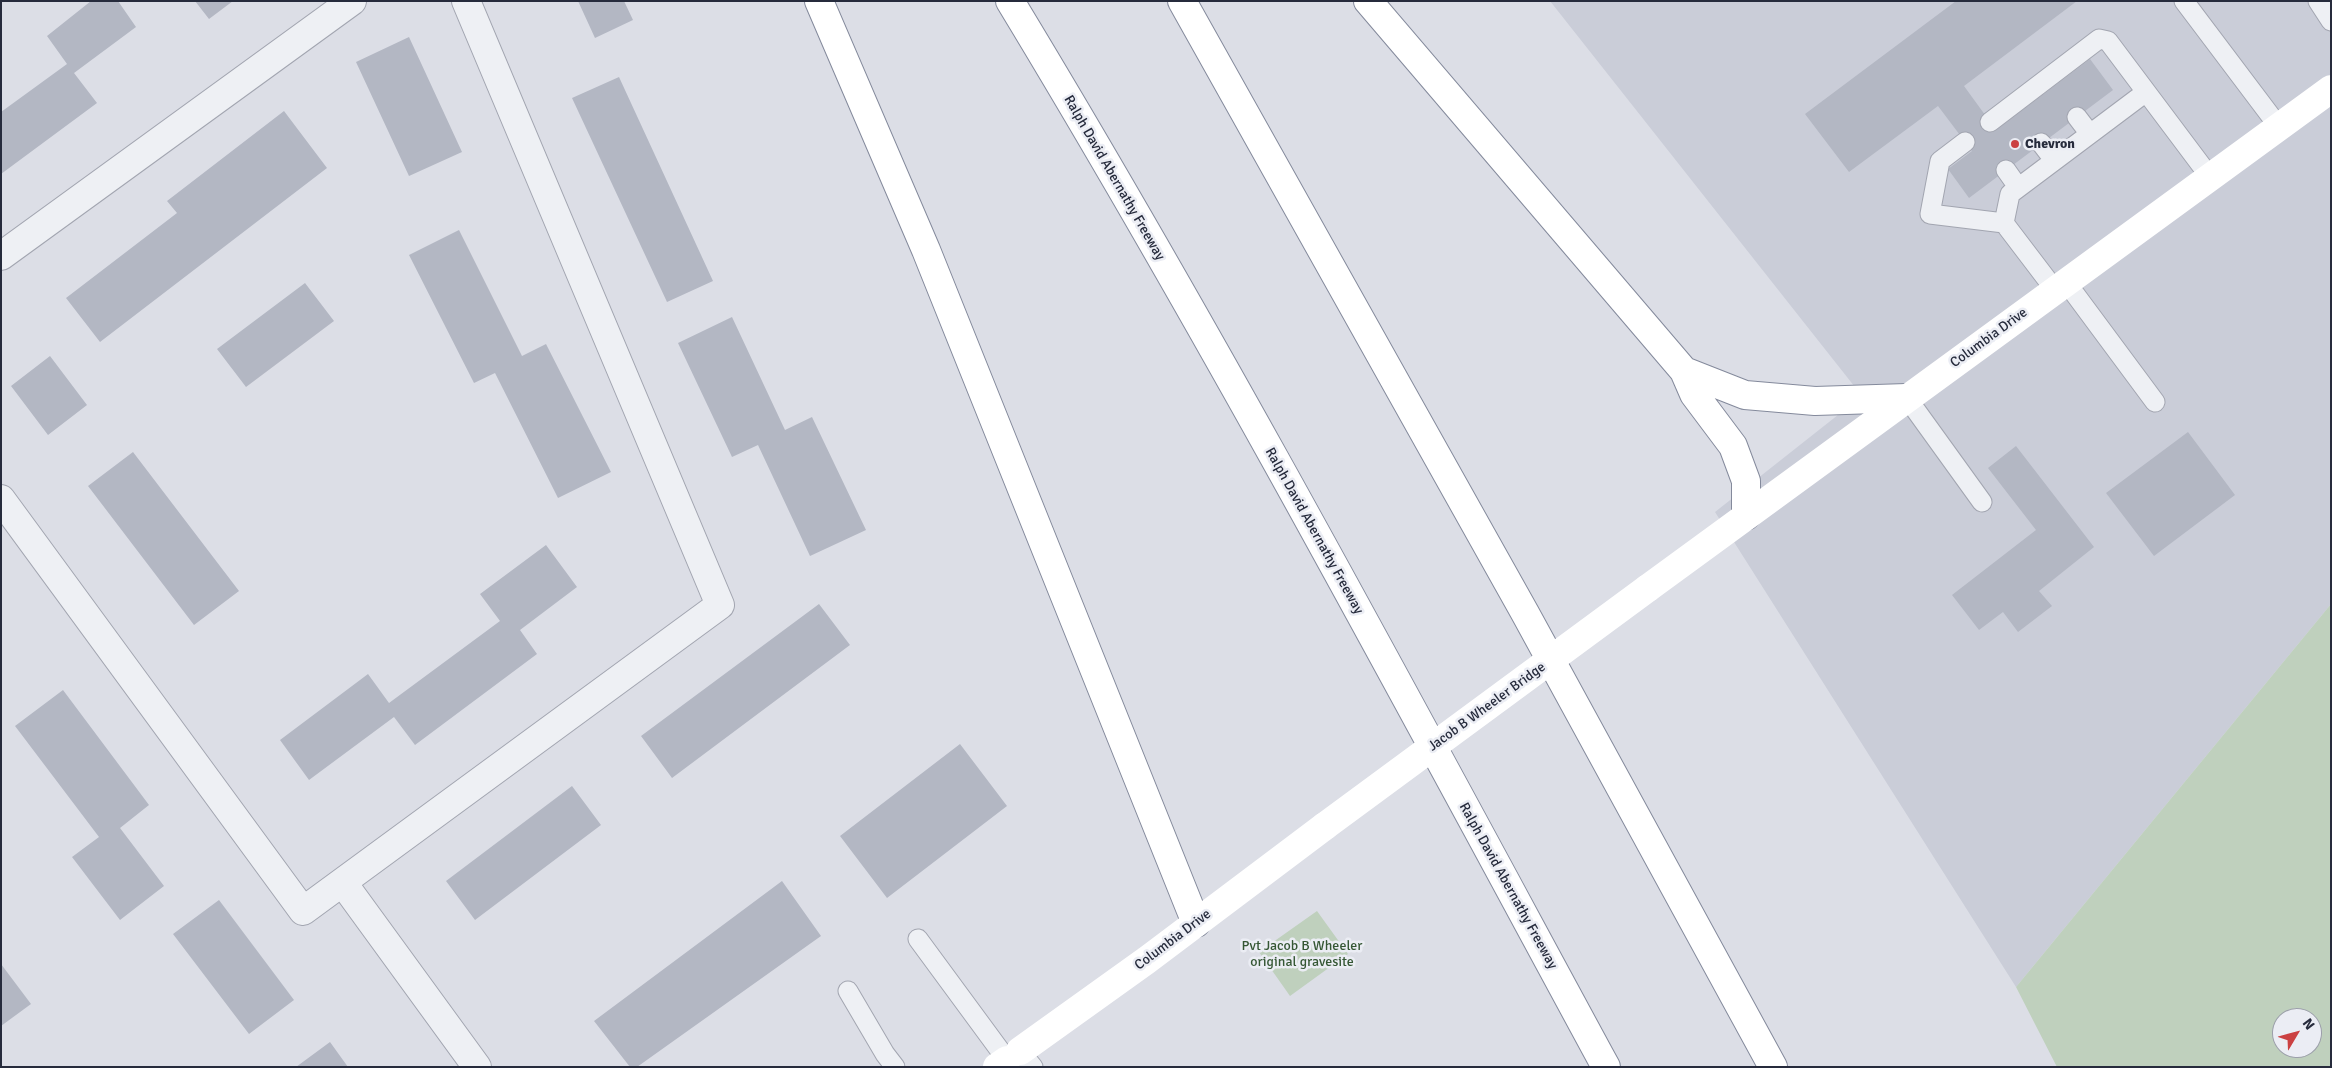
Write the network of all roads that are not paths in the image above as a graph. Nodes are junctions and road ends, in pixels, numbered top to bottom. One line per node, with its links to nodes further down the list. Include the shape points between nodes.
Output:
1 (352, 1): 23 (street)
2 (466, 1): 33 (street, via 720,604)
3 (819, 1): 34 (main road, via 919,233)
4 (1010, 1): 40 (main road, Ralph David Abernathy Freeway, via 1089,131 1358,610)
5 (1182, 1): 41 (main road, via 1515,596)
6 (1368, 1): 25 (main road)
7 (2184, 1): 14 (lane)
8 (2318, 1): 9 (lane)
9 (2331, 21)
10 (2331, 90): 14 (main road, Columbia Drive)
11 (2146, 92): 13 (lane, via 2108,41 2099,39 2052,82 2016,109); 15 (lane); 20 (lane)
12 (2077, 116): 15 (lane)
13 (1990, 122)
14 (2279, 128): 20 (main road, Columbia Drive)
15 (2090, 134): 18 (lane)
16 (1965, 142): 22 (lane, via 1940,161 1930,214)
17 (2042, 143): 18 (lane)
18 (2054, 160): 21 (lane)
19 (2006, 170): 21 (lane)
20 (2210, 177): 24 (main road, Columbia Drive)
21 (2018, 187): 22 (lane, via 2010,194)
22 (2004, 224): 24 (lane)
23 (1, 256)
24 (2060, 286): 26 (main road, Columbia Drive); 27 (lane)
25 (1684, 371): 26 (main road, via 1745,395 1815,401); 30 (main road, via 1694,394 1733,446 1746,481)
26 (1907, 398): 29 (lane); 30 (main road, Columbia Drive)
27 (2155, 402)
28 (1, 499): 33 (street, via 303,911)
29 (1982, 502)
30 (1746, 516): 31 (main road, Columbia Drive)
31 (1648, 588): 32 (main road, Jacob B Wheeler Bridge, bridge)
32 (1325, 826): 34 (main road, Columbia Drive)
33 (343, 883): 38 (street)
34 (1196, 923): 37 (main road, Columbia Drive)
35 (918, 938): 37 (lane)
36 (848, 991): 39 (lane)
37 (1014, 1061)
38 (477, 1067)
39 (895, 1067)
40 (1606, 1067)
41 (1772, 1067)

